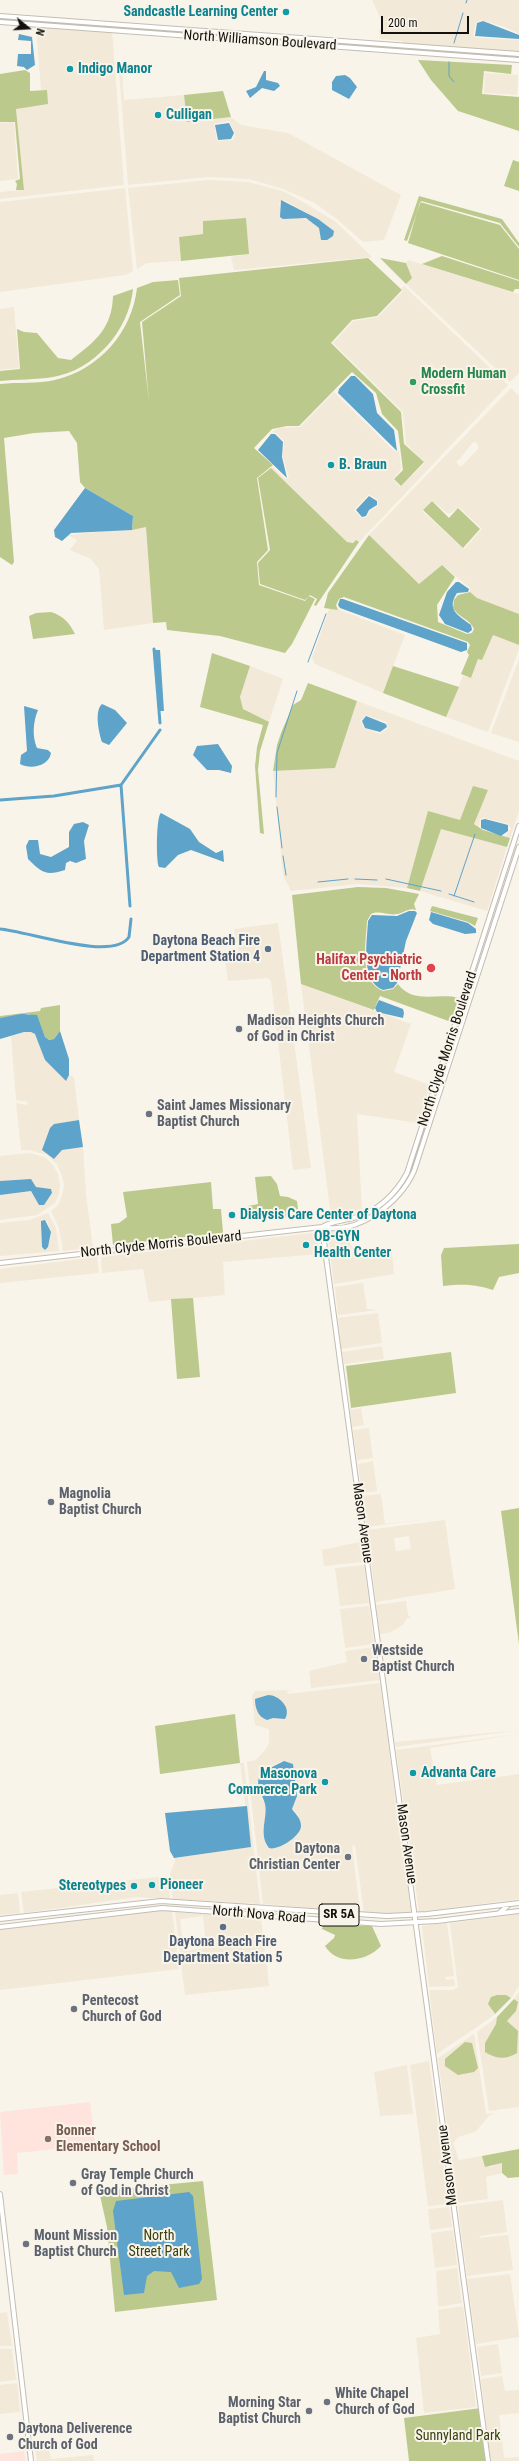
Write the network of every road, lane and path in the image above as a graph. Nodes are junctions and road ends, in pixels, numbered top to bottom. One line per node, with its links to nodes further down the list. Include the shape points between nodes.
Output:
1 (0, 16): 3 (main road, North Williamson Boulevard)
2 (0, 22): 4 (main road, North Williamson Boulevard)
3 (519, 54)
4 (519, 60)
5 (519, 826): 7 (main road, North Clyde Morris Boulevard, via 414,1155 402,1182)
6 (519, 847): 8 (main road, North Clyde Morris Boulevard, via 414,1171 406,1187)
7 (385, 1201): 8 (main road); 9 (main road, North Clyde Morris Boulevard, via 363,1215)
8 (390, 1205): 9 (main road, North Clyde Morris Boulevard, via 358,1222)
9 (322, 1227): 10 (main road, North Clyde Morris Boulevard); 19 (main road, Mason Avenue)
10 (0, 1263)
11 (172, 1901): 12 (main road, North Nova Road / SR 5A); 15 (main road); 20 (main road, North Nova Road / SR 5A)
12 (186, 1901): 16 (main road); 19 (main road, North Nova Road / SR 5A, via 345,1915)
13 (519, 1903): 14 (main road, North Nova Road / SR 5A)
14 (510, 1904): 18 (main road); 19 (main road, North Nova Road / SR 5A)
15 (162, 1908): 16 (main road, North Nova Road / SR 5A); 22 (main road, North Nova Road / SR 5A)
16 (173, 1908): 21 (main road, North Nova Road / SR 5A, via 350,1923)
17 (519, 1911): 18 (main road, North Nova Road / SR 5A)
18 (497, 1914): 21 (main road, North Nova Road / SR 5A)
19 (416, 1915): 21 (main road, Mason Avenue)
20 (0, 1919)
21 (417, 1923): 25 (main road, Mason Avenue)
22 (0, 1927)
23 (0, 2194): 24 (main road)
24 (31, 2461)
25 (488, 2461)

